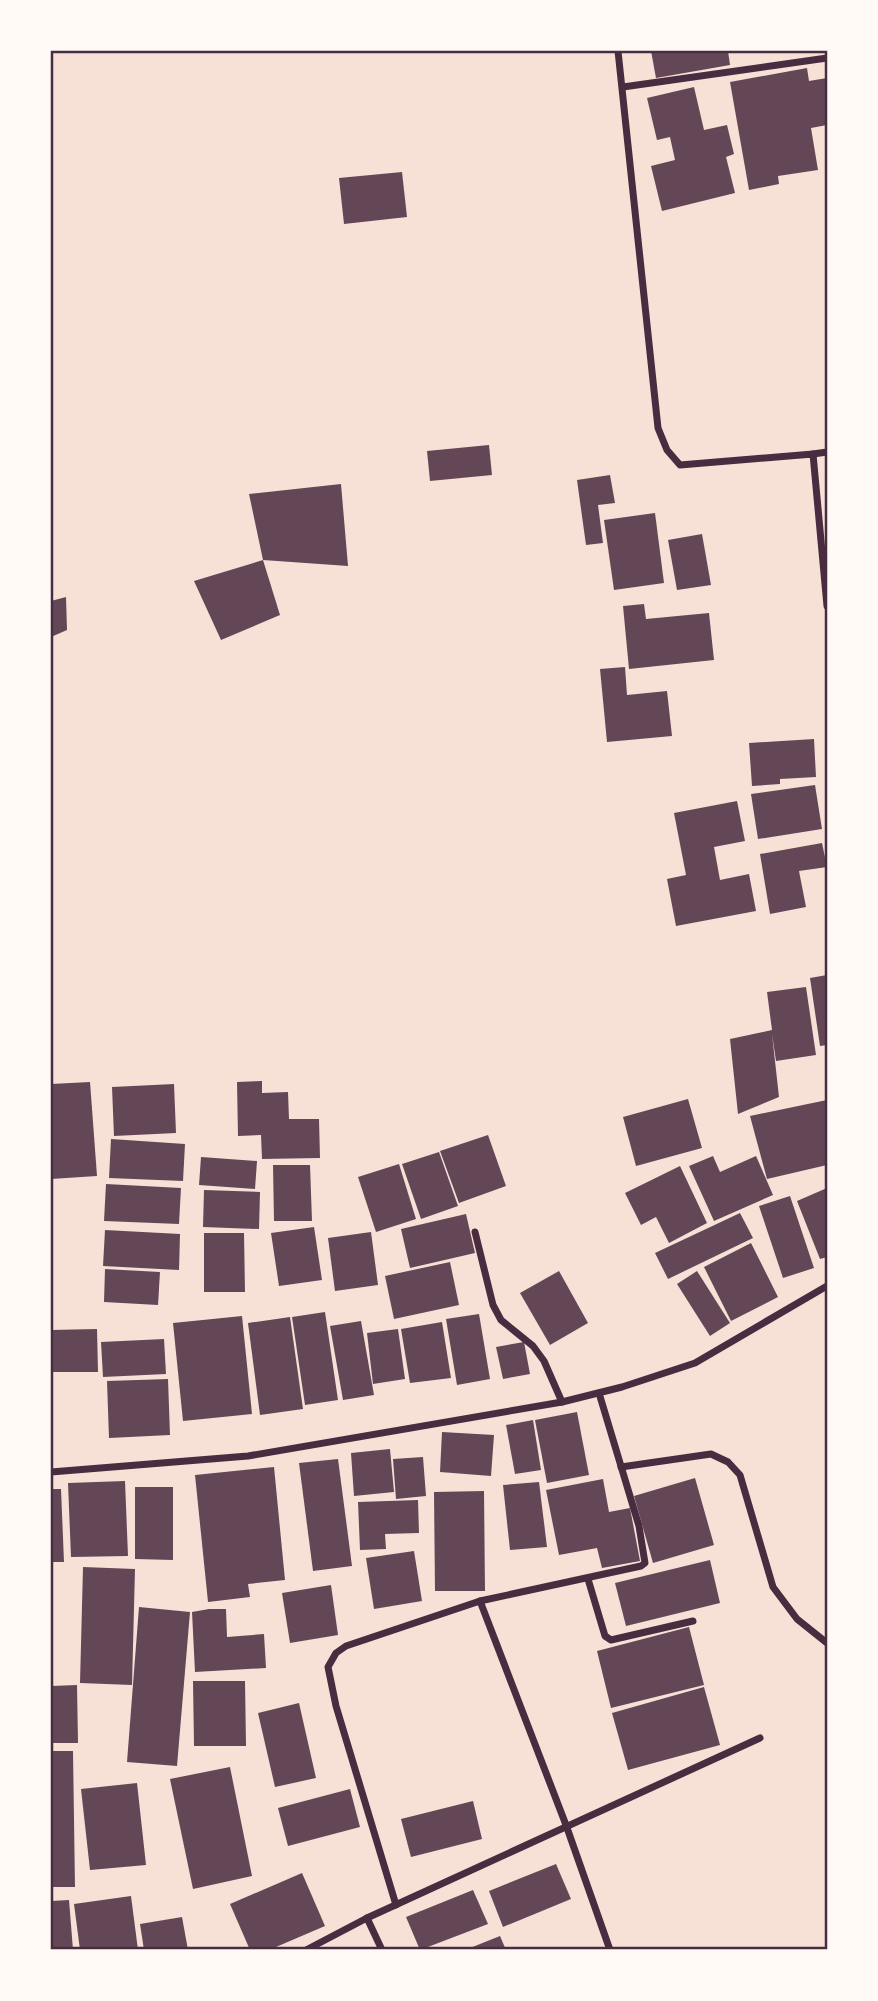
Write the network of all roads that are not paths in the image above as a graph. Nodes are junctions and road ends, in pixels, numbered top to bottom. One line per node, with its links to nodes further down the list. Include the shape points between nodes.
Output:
1 (618, 51): 3 (street)
2 (827, 58): 3 (street)
3 (623, 87): 5 (street, via 658,428 667,450 680,465)
4 (827, 452): 5 (street)
5 (813, 454): 6 (street)
6 (827, 606)
7 (475, 1233): 10 (street, via 493,1305 501,1320 544,1361)
8 (827, 1286): 9 (street, via 695,1363)
9 (599, 1393): 10 (street); 11 (street)
10 (562, 1402): 12 (street, via 248,1455)
11 (621, 1467): 13 (street, via 645,1563); 16 (street, via 711,1454 728,1462 740,1475 773,1587 797,1619)
12 (51, 1472)
13 (588, 1578): 14 (street); 15 (street, via 605,1636 611,1640)
14 (480, 1601): 18 (street); 19 (street, via 346,1646 328,1667)
15 (692, 1621)
16 (827, 1643)
17 (760, 1738): 18 (street)
18 (566, 1825): 19 (street); 23 (street)
19 (396, 1905): 20 (street)
20 (367, 1918): 21 (street); 22 (street)
21 (306, 1950)
22 (382, 1950)
23 (610, 1950)

